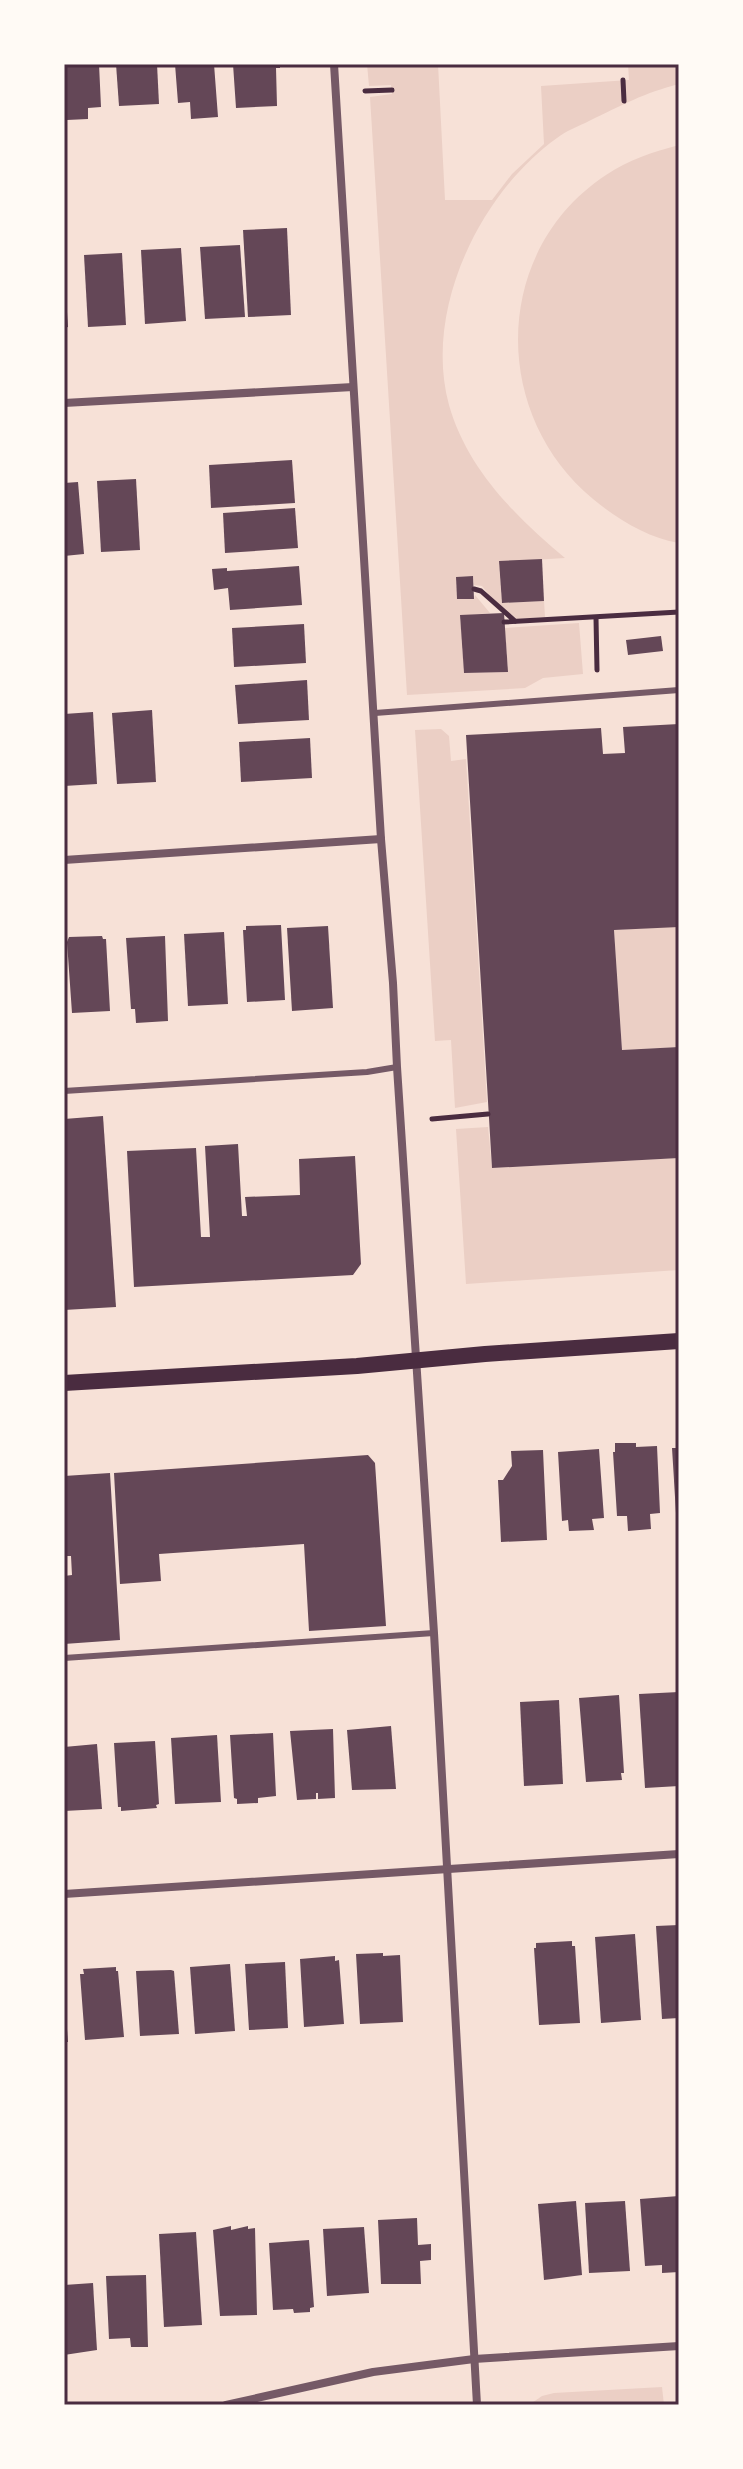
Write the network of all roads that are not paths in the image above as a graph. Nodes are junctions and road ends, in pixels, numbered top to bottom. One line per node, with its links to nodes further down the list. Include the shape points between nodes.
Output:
1 (334, 64): 2 (street)
2 (353, 387): 3 (street); 5 (street)
3 (64, 403)
4 (679, 690): 5 (lane)
5 (375, 713): 6 (street)
6 (381, 839): 7 (street); 8 (street)
7 (64, 860)
8 (397, 1067): 9 (lane); 11 (street)
9 (64, 1091)
10 (679, 1341): 11 (main road)
11 (417, 1361): 12 (main road); 13 (street)
12 (64, 1383)
13 (434, 1633): 14 (lane); 16 (street)
14 (64, 1658)
15 (679, 1854): 16 (street)
16 (446, 1869): 17 (street); 19 (street)
17 (64, 1894)
18 (679, 2346): 19 (street)
19 (474, 2359): 20 (street, via 373,2372); 21 (street)
20 (226, 2405)
21 (477, 2405)

